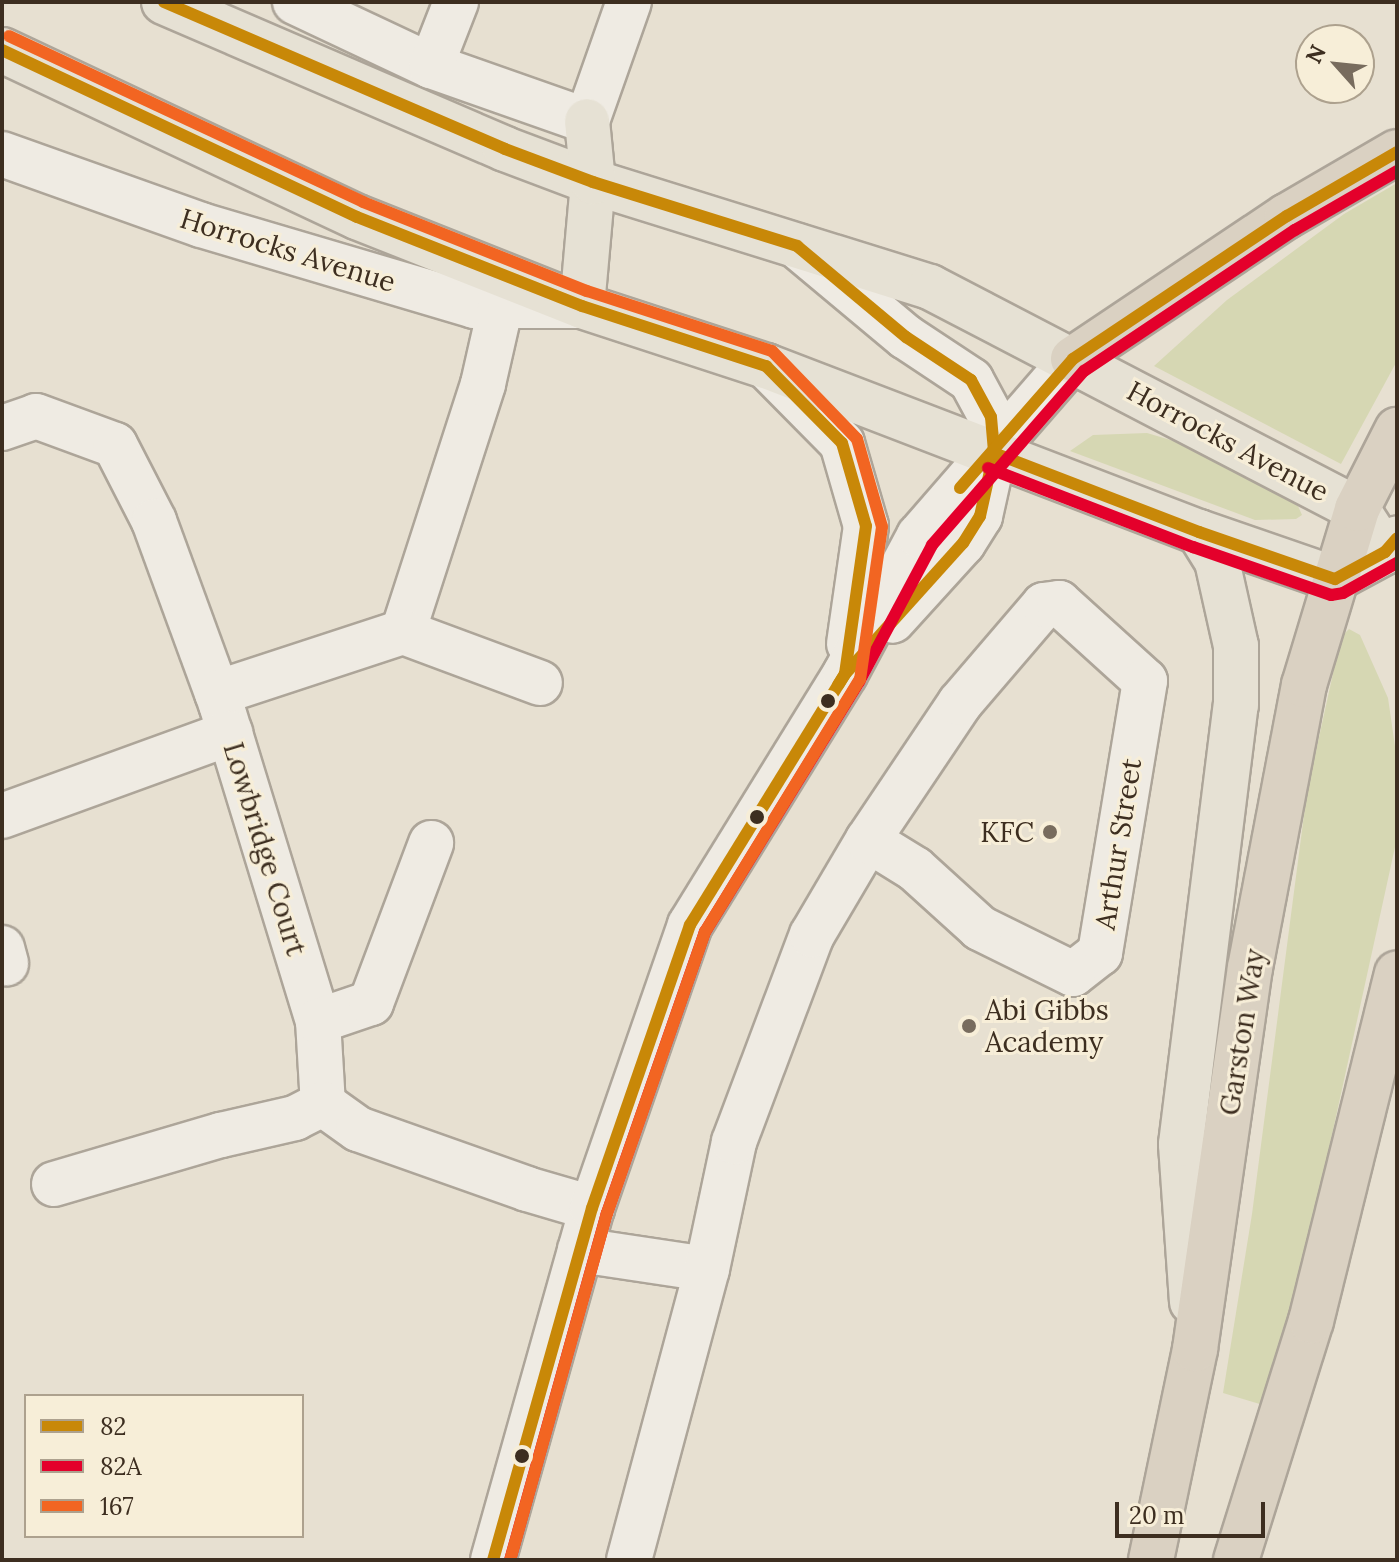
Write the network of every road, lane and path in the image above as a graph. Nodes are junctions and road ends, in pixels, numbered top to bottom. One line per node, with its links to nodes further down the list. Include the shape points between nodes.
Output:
1 (164, 2): 10 (main road, Horrocks Avenue)
2 (295, 2): 6 (street)
3 (456, 2): 6 (street)
4 (629, 2): 7 (street)
5 (2, 50): 12 (main road, Horrocks Avenue, via 357,217)
6 (431, 66): 7 (street)
7 (587, 121): 10 (main road)
8 (1397, 152): 14 (highway, via 1287,216)
9 (2, 154): 13 (street, Horrocks Avenue, via 201,225 474,306)
10 (593, 182): 11 (main road, Horrocks Avenue); 12 (main road)
11 (797, 246): 14 (main road, Horrocks Avenue, via 930,287); 18 (street, via 906,337 971,380 991,417)
12 (582, 306): 13 (street, Horrocks Avenue); 15 (main road, Horrocks Avenue)
13 (500, 309): 23 (street, via 483,384)
14 (1073, 359): 18 (street); 19 (main road, Horrocks Avenue)
15 (766, 366): 18 (main road, Horrocks Avenue); 24 (street, via 842,443 866,526)
16 (2, 428): 26 (street, Lowbridge Court, via 36,416 115,445 154,521)
17 (1397, 430): 19 (highway, Garston Way)
18 (994, 453): 20 (main road, Horrocks Avenue); 24 (street, via 919,536)
19 (1357, 509): 21 (main road); 22 (highway, Garston Way)
20 (1199, 532): 22 (main road, Horrocks Avenue); 37 (main road, via 1217,561 1236,646 1236,705 1181,1144)
21 (1393, 554): 22 (main road)
22 (1335, 579): 37 (highway, Garston Way, via 1304,685 1250,968)
23 (403, 632): 25 (street); 26 (street)
24 (845, 674): 34 (street, via 690,925)
25 (540, 683)
26 (223, 713): 27 (street); 31 (street, Lowbridge Court)
27 (2, 816)
28 (868, 840): 28 (street, Arthur Street, via 960,703 1044,605 1059,603 1145,681 1100,953 1073,974 980,928 915,869); 36 (street, via 812,935 734,1142)
29 (431, 843): 31 (street, via 371,1003)
30 (1397, 973): 41 (highway, via 1311,1321)
31 (318, 1021): 32 (street, Lowbridge Court)
32 (323, 1104): 33 (street, via 295,1118); 34 (street, via 358,1129)
33 (54, 1184)
34 (592, 1208): 35 (street)
35 (580, 1250): 36 (street); 38 (street)
36 (707, 1269): 39 (street)
37 (1195, 1349): 40 (highway, Garston Way)
38 (493, 1560)
39 (629, 1560)
40 (1151, 1560)
41 (1236, 1560)

